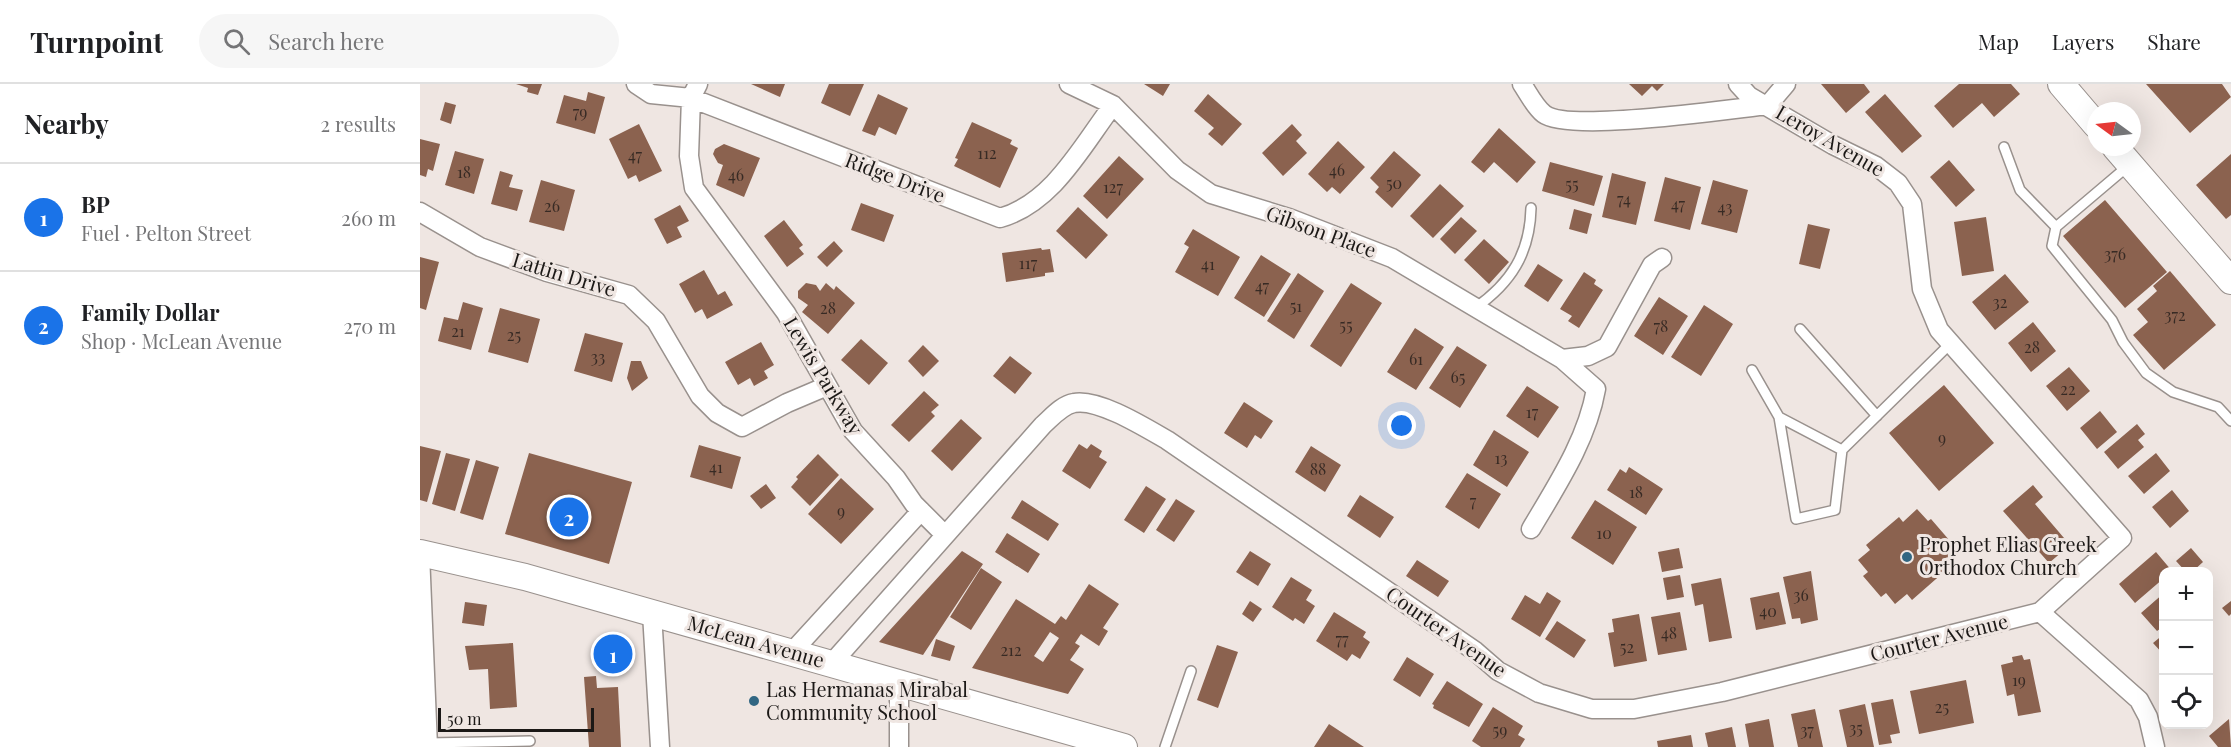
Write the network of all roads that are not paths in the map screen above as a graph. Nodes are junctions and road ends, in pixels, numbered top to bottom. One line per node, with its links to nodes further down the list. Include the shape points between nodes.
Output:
1 (636, 84): 7 (street, Ridge Drive, via 651,94)
2 (1069, 84): 8 (street, Gibson Place)
3 (1522, 84): 9 (street, Leroy Avenue, via 1544,114 1572,121 1656,118)
4 (1738, 84): 9 (street, via 1749,96)
5 (1786, 84): 9 (street)
6 (2061, 84): 10 (street)
7 (694, 91): 8 (street, Ridge Drive, via 1000,218 1020,213 1052,186); 24 (street, Lewis Parkway, via 689,156 694,188 786,313)
8 (1113, 105): 19 (street, Gibson Place, via 1177,170 1211,194 1289,218 1392,258)
9 (1768, 105): 21 (street, Leroy Avenue, via 1876,166 1898,183 1912,204 1922,289 1939,330)
10 (2087, 114)
11 (2004, 147): 16 (lane, via 2020,190)
12 (2121, 156): 16 (lane)
13 (2123, 156): 18 (street)
14 (1531, 208): 19 (lane, via 1525,251 1508,280)
15 (420, 212): 24 (street, Lattin Drive, via 480,247 547,272 629,295 656,321 700,396 717,413 742,427)
16 (2056, 227): 27 (lane, via 2052,246 2112,320 2146,373 2173,392 2218,407)
17 (1662, 258): 22 (street, via 1652,265 1607,347 1588,356)
18 (2231, 281)
19 (1475, 308): 22 (street, Gibson Place)
20 (1800, 329): 25 (lane)
21 (1950, 344): 25 (lane); 33 (street, Leroy Avenue, via 2122,538)
22 (1562, 359): 30 (street, Gibson Place, via 1596,389 1592,415)
23 (1752, 370): 26 (lane)
24 (827, 386): 29 (street, Lewis Parkway, via 854,430)
25 (1877, 416): 28 (lane)
26 (1779, 417): 28 (lane); 28 (lane, via 1796,519 1835,510)
27 (2231, 421)
28 (1842, 450)
29 (921, 511): 31 (street, Lewis Parkway); 35 (street)
30 (1531, 529)
31 (944, 534): 33 (street, Courter Avenue, via 1043,425 1076,402 1117,412 1167,440 1475,651 1498,671 1539,693 1592,709 1634,709 1722,692); 36 (street)
32 (420, 553): 34 (street, McLean Avenue, via 525,577); 41 (street)
33 (2040, 612): 46 (street, via 2139,700 2151,724)
34 (652, 613): 35 (street, McLean Avenue); 42 (street)
35 (792, 652): 36 (street, McLean Avenue)
36 (832, 663): 38 (street, McLean Avenue)
37 (1191, 671): 45 (lane)
38 (899, 683): 40 (street, McLean Avenue); 43 (street)
39 (530, 741): 41 (lane)
40 (1077, 741): 44 (street, McLean Avenue)
41 (427, 745)
42 (660, 747)
43 (899, 747)
44 (1124, 747)
45 (1165, 747)
46 (2155, 747)

